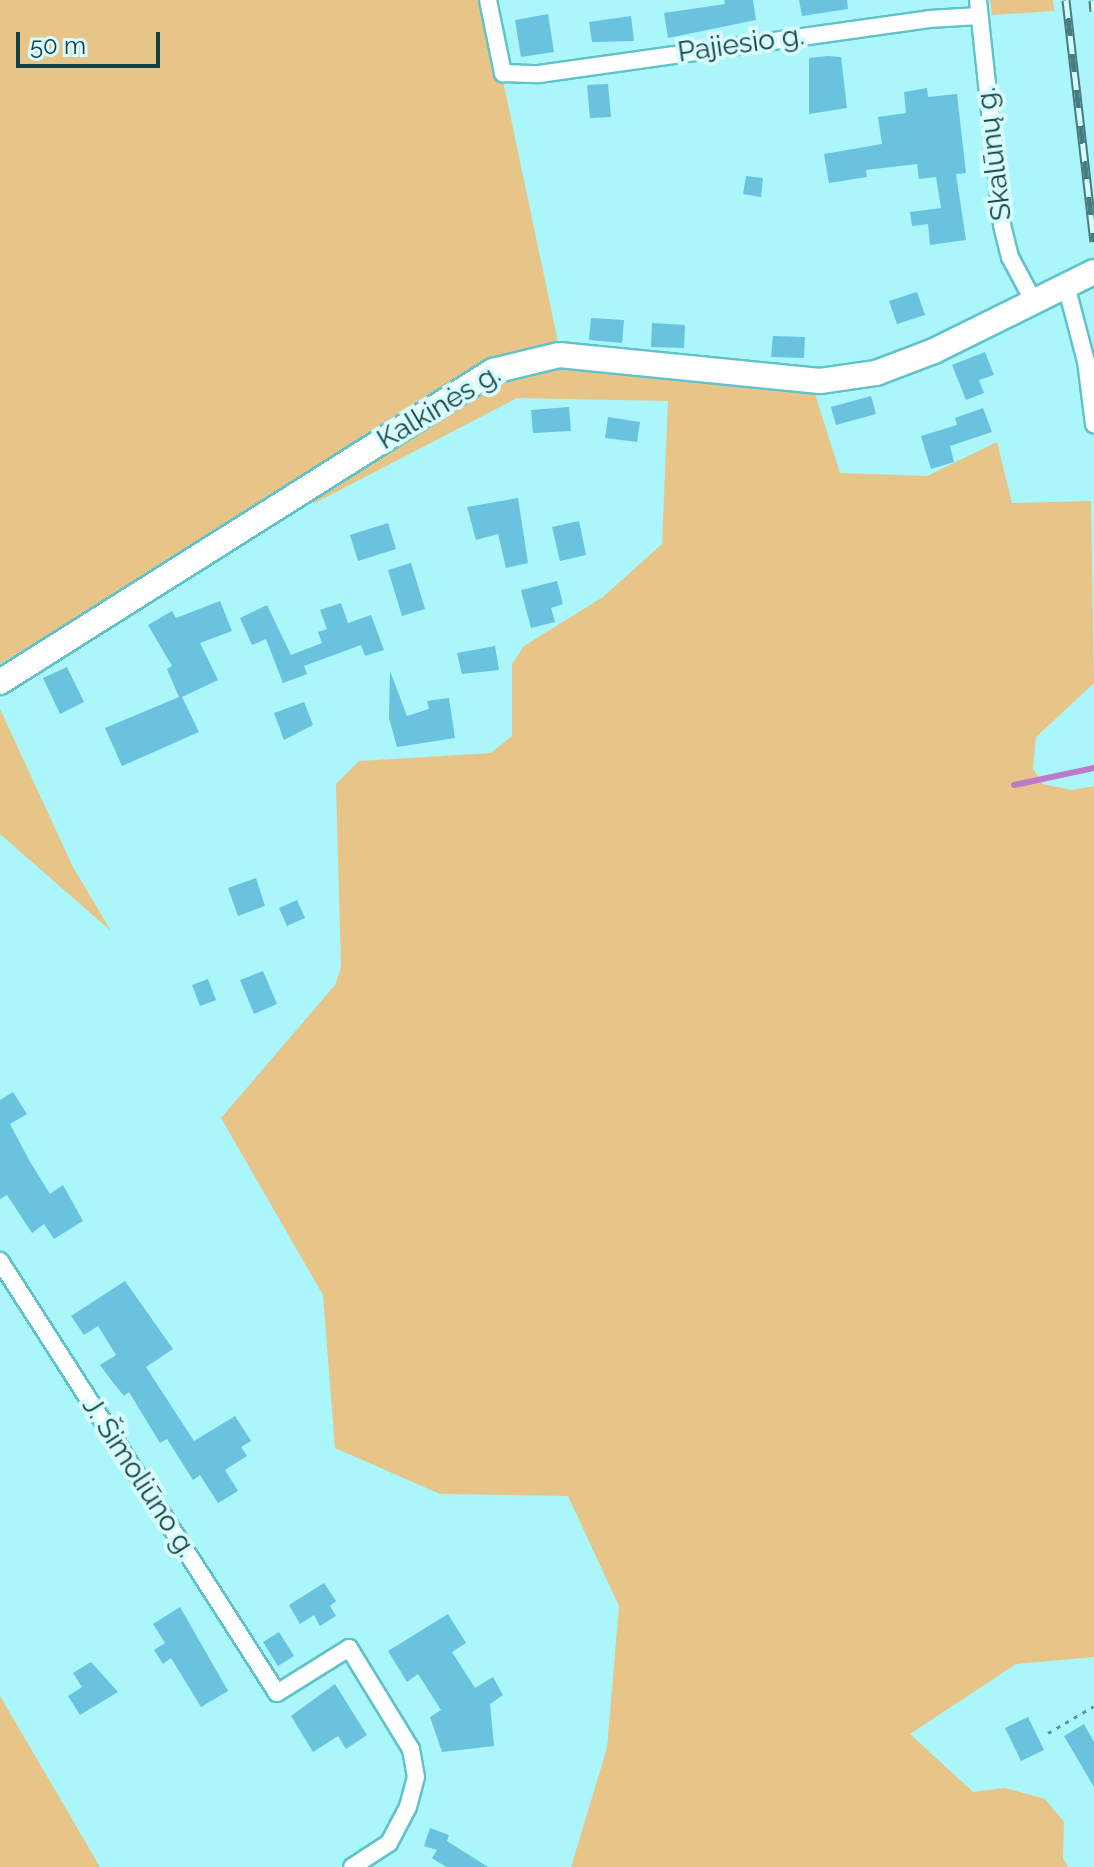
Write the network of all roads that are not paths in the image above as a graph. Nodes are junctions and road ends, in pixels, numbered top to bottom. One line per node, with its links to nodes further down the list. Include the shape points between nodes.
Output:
1 (488, 0): 2 (street, Pajiesio g., via 503,73 539,74)
2 (978, 8): 5 (street, Skalūnų g., via 1002,225 1010,257)
3 (1094, 272): 4 (main road, Kalkinės g.)
4 (1066, 285): 5 (main road, Kalkinės g.); 6 (street, via 1086,361)
5 (1034, 302): 7 (main road, Kalkinės g., via 876,373 820,381 559,355 493,371)
6 (1094, 424)
7 (0, 682)
8 (0, 1261): 9 (street, J. Šimoliūno g., via 277,1693 349,1648 411,1749 416,1777 408,1807 389,1843)
9 (352, 1867)

